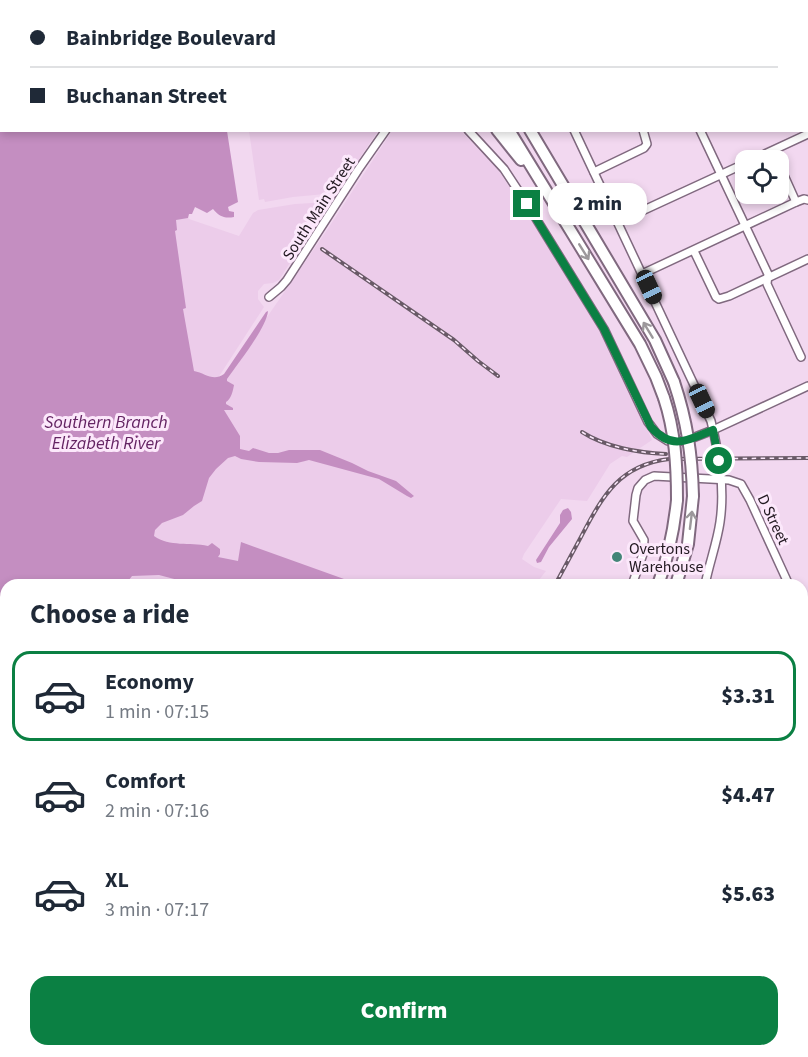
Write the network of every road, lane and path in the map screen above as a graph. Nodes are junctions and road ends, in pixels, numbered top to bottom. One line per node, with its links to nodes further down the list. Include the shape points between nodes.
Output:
1 (555, 0): 2 (street)
2 (560, 0)
3 (385, 132): 28 (street, South Main Street, via 287,280)
4 (470, 132): 31 (street, via 504,169 604,329 648,422 668,441 685,441)
5 (498, 132): 22 (highway)
6 (510, 132): 22 (highway)
7 (531, 132): 17 (highway)
8 (537, 132): 17 (highway)
9 (575, 132): 15 (street)
10 (644, 132): 15 (street, via 647,141 644,148)
11 (701, 132): 16 (street)
12 (808, 134): 13 (street)
13 (773, 150)
14 (735, 169): 16 (street)
15 (594, 172): 21 (street)
16 (721, 175): 21 (street); 23 (street)
17 (557, 176): 36 (highway, one-way to 17, bridge, via 688,544 693,496 691,449 674,382 655,340)
18 (789, 186): 20 (street)
19 (808, 200): 20 (street)
20 (796, 202): 23 (street)
21 (618, 222): 26 (street)
22 (567, 224): 35 (highway, one-way to 35, bridge, via 640,344 671,423 677,500)
23 (745, 226): 24 (street); 27 (street)
24 (694, 251): 26 (street); 27 (street, via 716,297 722,300)
25 (808, 259): 27 (street)
26 (642, 274): 31 (street)
27 (768, 279): 29 (street, via 800,353)
28 (268, 297)
29 (808, 345)
30 (808, 386): 31 (street)
31 (713, 430): 32 (street)
32 (721, 480): 33 (street, D Street, via 743,486); 34 (street, via 654,476 645,480 638,488 633,521 644,540); 37 (street, via 720,520)
33 (785, 576): 38 (street); 39 (street, D Street)
34 (634, 579)
35 (660, 579)
36 (678, 579)
37 (706, 579)
38 (785, 579)
39 (786, 579)
40 (623, 1057): 41 (main road)
41 (631, 1057)

